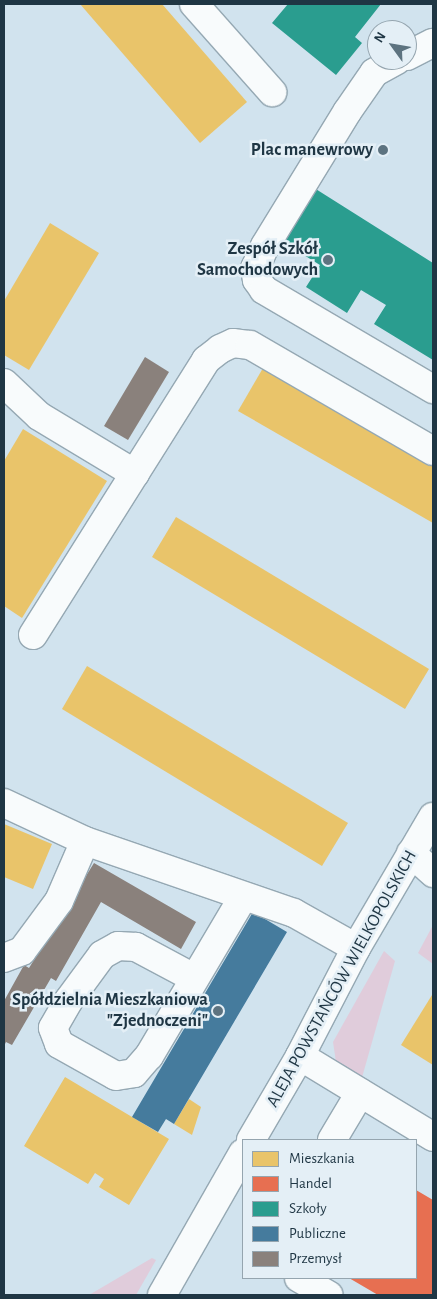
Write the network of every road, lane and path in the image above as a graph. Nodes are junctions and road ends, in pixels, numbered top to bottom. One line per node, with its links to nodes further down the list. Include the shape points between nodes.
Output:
1 (194, 4): 5 (street)
2 (433, 43): 3 (street)
3 (417, 51)
4 (379, 70): 7 (street, via 347,112 265,246 255,268 257,280 264,290)
5 (272, 92)
6 (4, 384): 9 (street, via 39,416)
7 (433, 389)
8 (433, 451): 9 (street, via 250,345 233,343 206,360)
9 (135, 474): 10 (street)
10 (34, 635)
11 (4, 803): 13 (street)
12 (433, 817): 14 (street, ALEJA POWSTAŃCÓW WIELKOPOLSKICH)
13 (85, 841): 16 (street); 18 (street, via 59,901 22,951)
14 (411, 853): 15 (street); 17 (street, ALEJA POWSTAŃCÓW WIELKOPOLSKICH)
15 (433, 873)
16 (243, 897): 17 (street, via 294,913); 19 (street)
17 (356, 948): 20 (street, ALEJA POWSTAŃCÓW WIELKOPOLSKICH)
18 (4, 958)
19 (194, 978): 19 (street, via 149,1056 134,1073 116,1076 59,1044 53,1028 65,1007 102,955 118,946 136,947)
20 (300, 1056): 21 (street); 23 (street, ALEJA POWSTAŃCÓW WIELKOPOLSKICH)
21 (360, 1093): 22 (street); 24 (street)
22 (433, 1138)
23 (252, 1139)
24 (333, 1139)
25 (242, 1155): 27 (street)
26 (301, 1279): 28 (street)
27 (162, 1295)
28 (328, 1295)

